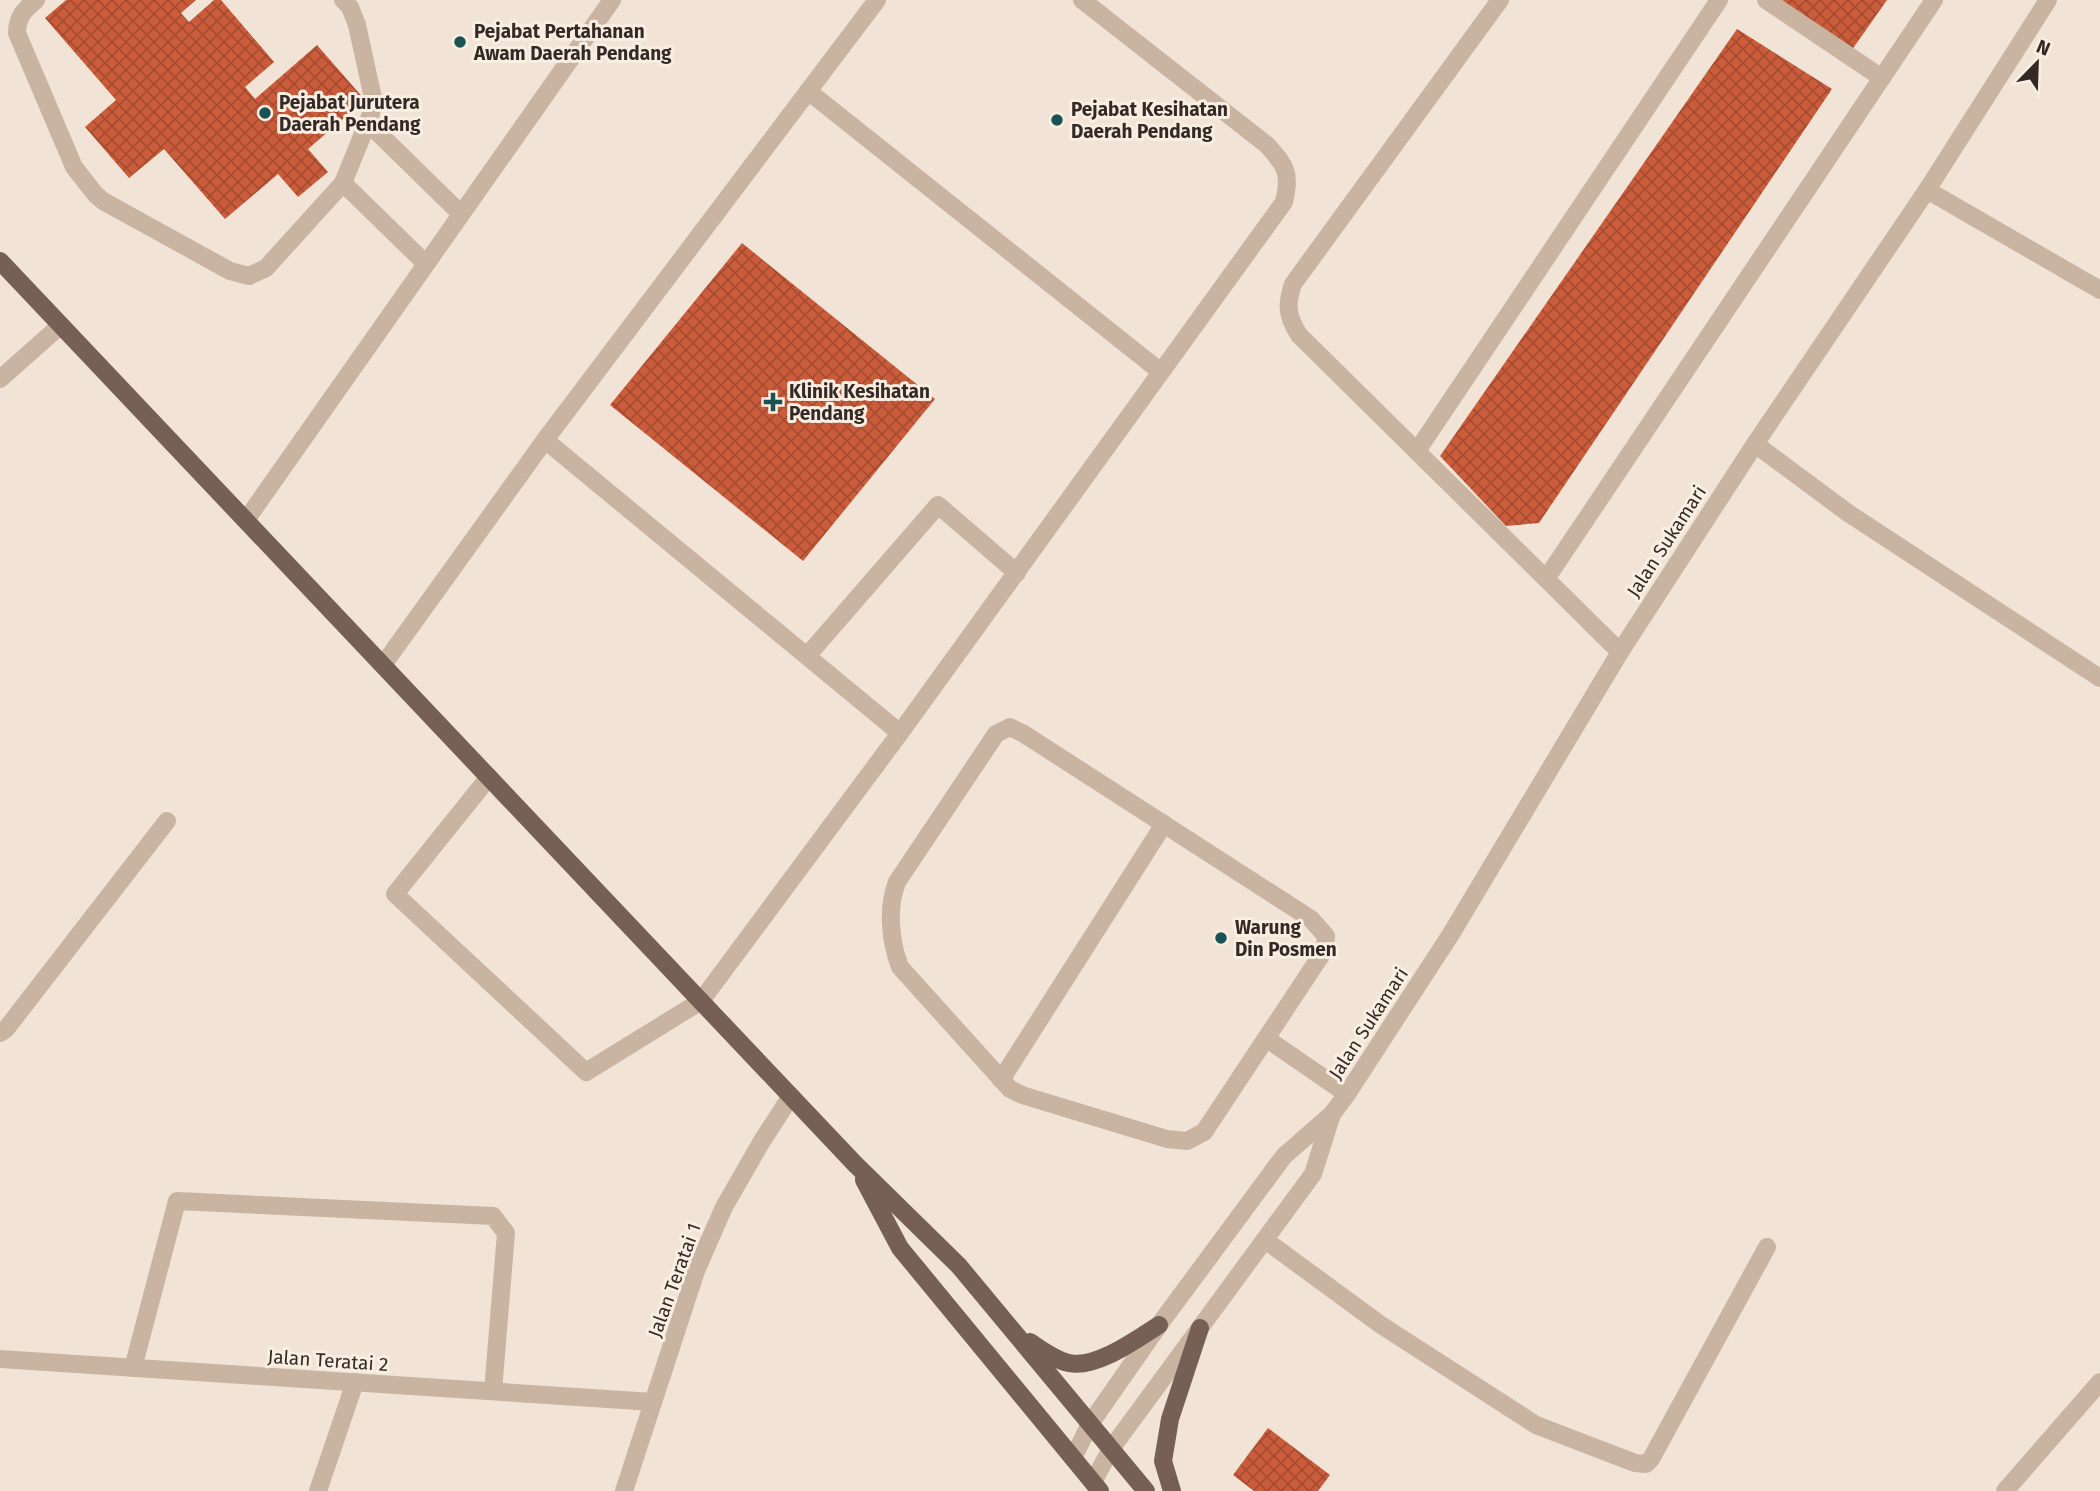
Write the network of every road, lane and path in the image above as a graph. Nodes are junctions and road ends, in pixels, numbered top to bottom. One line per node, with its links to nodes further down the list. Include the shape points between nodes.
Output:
1 (36, 0): 14 (street, via 23,11 17,33 74,167 103,201 230,271 249,276 265,268)
2 (343, 0): 13 (street, via 357,25 373,98)
3 (612, 0): 16 (street)
4 (877, 0): 12 (street)
5 (1500, 0): 25 (street, via 1293,284 1289,296 1287,309 1299,335)
6 (1719, 0): 25 (street)
7 (1766, 0): 11 (street)
8 (1934, 0): 11 (street)
9 (2048, 0): 15 (street, Jalan Sukamari)
10 (1094, 4): 21 (street, via 1267,145 1284,164 1289,182 1284,202)
11 (1882, 78): 28 (street)
12 (808, 91): 21 (street); 23 (street)
13 (368, 122): 14 (street); 16 (street)
14 (343, 183): 18 (street)
15 (1927, 190): 19 (street); 24 (street, Jalan Sukamari)
16 (460, 214): 18 (street)
17 (0, 261): 20 (main road)
18 (425, 263): 26 (street)
19 (2100, 290)
20 (61, 325): 22 (street); 26 (main road)
21 (1161, 372): 27 (street)
22 (0, 379)
23 (545, 440): 30 (street); 31 (street)
24 (1755, 444): 29 (street, Jalan Sukamari); 32 (street, via 1848,513)
25 (1417, 451): 28 (street)
26 (246, 520): 31 (main road)
27 (1017, 573): 30 (street, via 937,505); 33 (street)
28 (1546, 579): 29 (street)
29 (1620, 652): 41 (street, Jalan Sukamari, via 1451,934)
30 (807, 656): 33 (street)
31 (383, 665): 34 (main road)
32 (2100, 678)
33 (900, 733): 37 (street)
34 (489, 777): 37 (main road); 37 (street, via 395,894 586,1072)
35 (167, 821): 38 (street)
36 (1164, 824): 39 (street, via 1311,919 1326,936 1320,957); 40 (street); 40 (street, via 1010,727 996,734 897,881 891,898 894,949 900,967)
37 (701, 1001): 42 (main road)
38 (0, 1033)
39 (1267, 1039): 40 (street, via 1204,1132 1186,1141 1022,1095); 41 (street)
40 (1001, 1080)
41 (1347, 1094): 43 (street, Jalan Sukamari)
42 (791, 1096): 44 (main road); 55 (street, Jalan Teratai 1, via 724,1208 696,1271)
43 (1332, 1114): 45 (street, Jalan Sukamari, via 1313,1174); 47 (street, Jalan Sukamari, via 1284,1156)
44 (855, 1164): 49 (main road, via 959,1266); 58 (main road, via 900,1248)
45 (1265, 1240): 46 (street, via 1381,1325 1536,1425 1646,1464); 48 (street, Jalan Sukamari)
46 (1767, 1247)
47 (1159, 1325): 49 (main road, via 1105,1356 1071,1364); 56 (street, Jalan Sukamari)
48 (1200, 1328): 57 (street, Jalan Sukamari); 63 (main road, via 1170,1419 1163,1461)
49 (1013, 1331): 56 (main road)
50 (0, 1359): 51 (street, Jalan Teratai 2)
51 (133, 1368): 52 (street, Jalan Teratai 2); 54 (street, via 177,1201 492,1216 506,1233)
52 (355, 1382): 54 (street, Jalan Teratai 2); 60 (street)
53 (2100, 1382): 64 (street)
54 (493, 1391): 55 (street, Jalan Teratai 2)
55 (653, 1402): 61 (street, Jalan Teratai 1)
56 (1090, 1424): 57 (main road); 58 (street, Jalan Sukamari)
57 (1111, 1449): 59 (street, Jalan Sukamari); 62 (main road)
58 (1073, 1458): 59 (main road)
59 (1096, 1487)
60 (318, 1491)
61 (624, 1491)
62 (1146, 1491)
63 (1172, 1491)
64 (2005, 1491)

